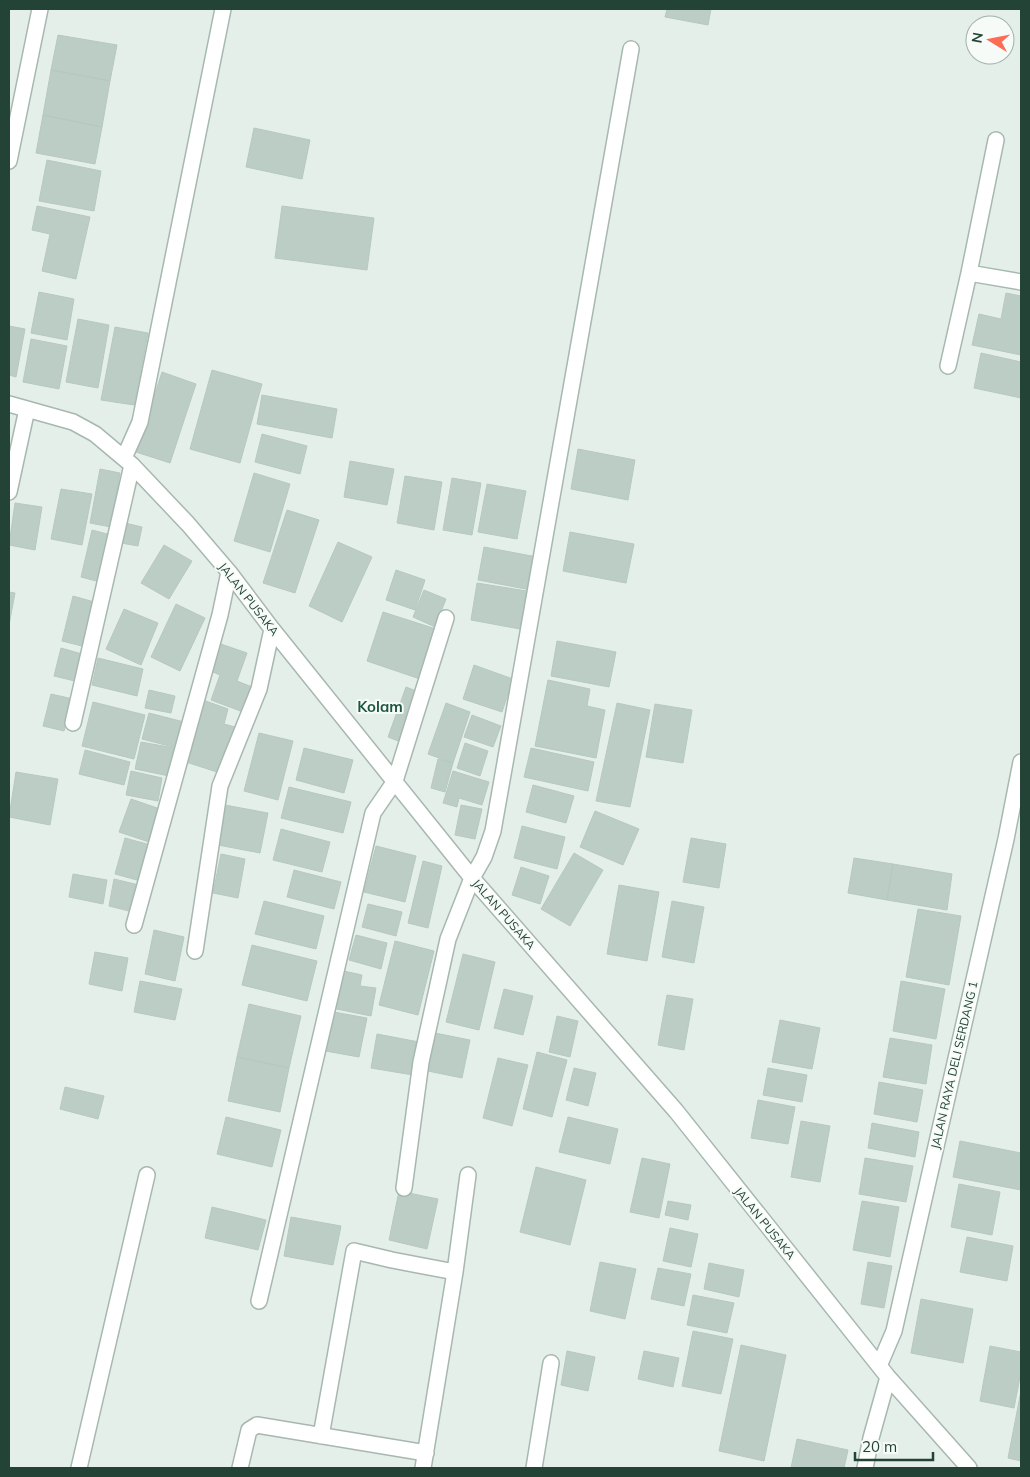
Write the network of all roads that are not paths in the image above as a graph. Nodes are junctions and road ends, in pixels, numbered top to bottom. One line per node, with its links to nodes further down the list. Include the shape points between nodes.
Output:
1 (40, 9): 5 (street)
2 (223, 9): 11 (street, via 140,422)
3 (631, 49): 19 (street, via 493,831)
4 (996, 140): 6 (street)
5 (9, 161)
6 (969, 273): 7 (street); 8 (street)
7 (1021, 282)
8 (948, 366)
9 (9, 404): 10 (street, JALAN PUSAKA)
10 (27, 409): 11 (street, JALAN PUSAKA, via 73,422 95,434); 12 (street)
11 (128, 461): 13 (street, JALAN PUSAKA); 16 (street)
12 (9, 492)
13 (228, 572): 15 (street, JALAN PUSAKA); 20 (street, via 220,614)
14 (446, 618): 18 (street)
15 (272, 629): 18 (street, JALAN PUSAKA); 21 (street, via 259,688 220,786)
16 (73, 723)
17 (1021, 762): 28 (street, JALAN RAYA DELI SERDANG 1, via 1004,849)
18 (395, 781): 19 (street, JALAN PUSAKA); 26 (street, via 374,813)
19 (472, 878): 24 (street, via 448,939 429,1024); 28 (street, JALAN PUSAKA, via 676,1111)
20 (134, 925)
21 (195, 951)
22 (147, 1174): 31 (street)
23 (468, 1175): 25 (street)
24 (404, 1188)
25 (455, 1272): 29 (street, via 354,1251); 30 (street)
26 (259, 1301)
27 (551, 1363): 34 (street)
28 (884, 1371): 35 (street, JALAN RAYA DELI SERDANG 1); 36 (street, JALAN PUSAKA)
29 (320, 1436): 30 (street); 32 (street, via 257,1425 249,1430)
30 (426, 1453): 33 (street)
31 (79, 1468)
32 (240, 1468)
33 (423, 1468)
34 (534, 1468)
35 (865, 1468)
36 (969, 1468)

